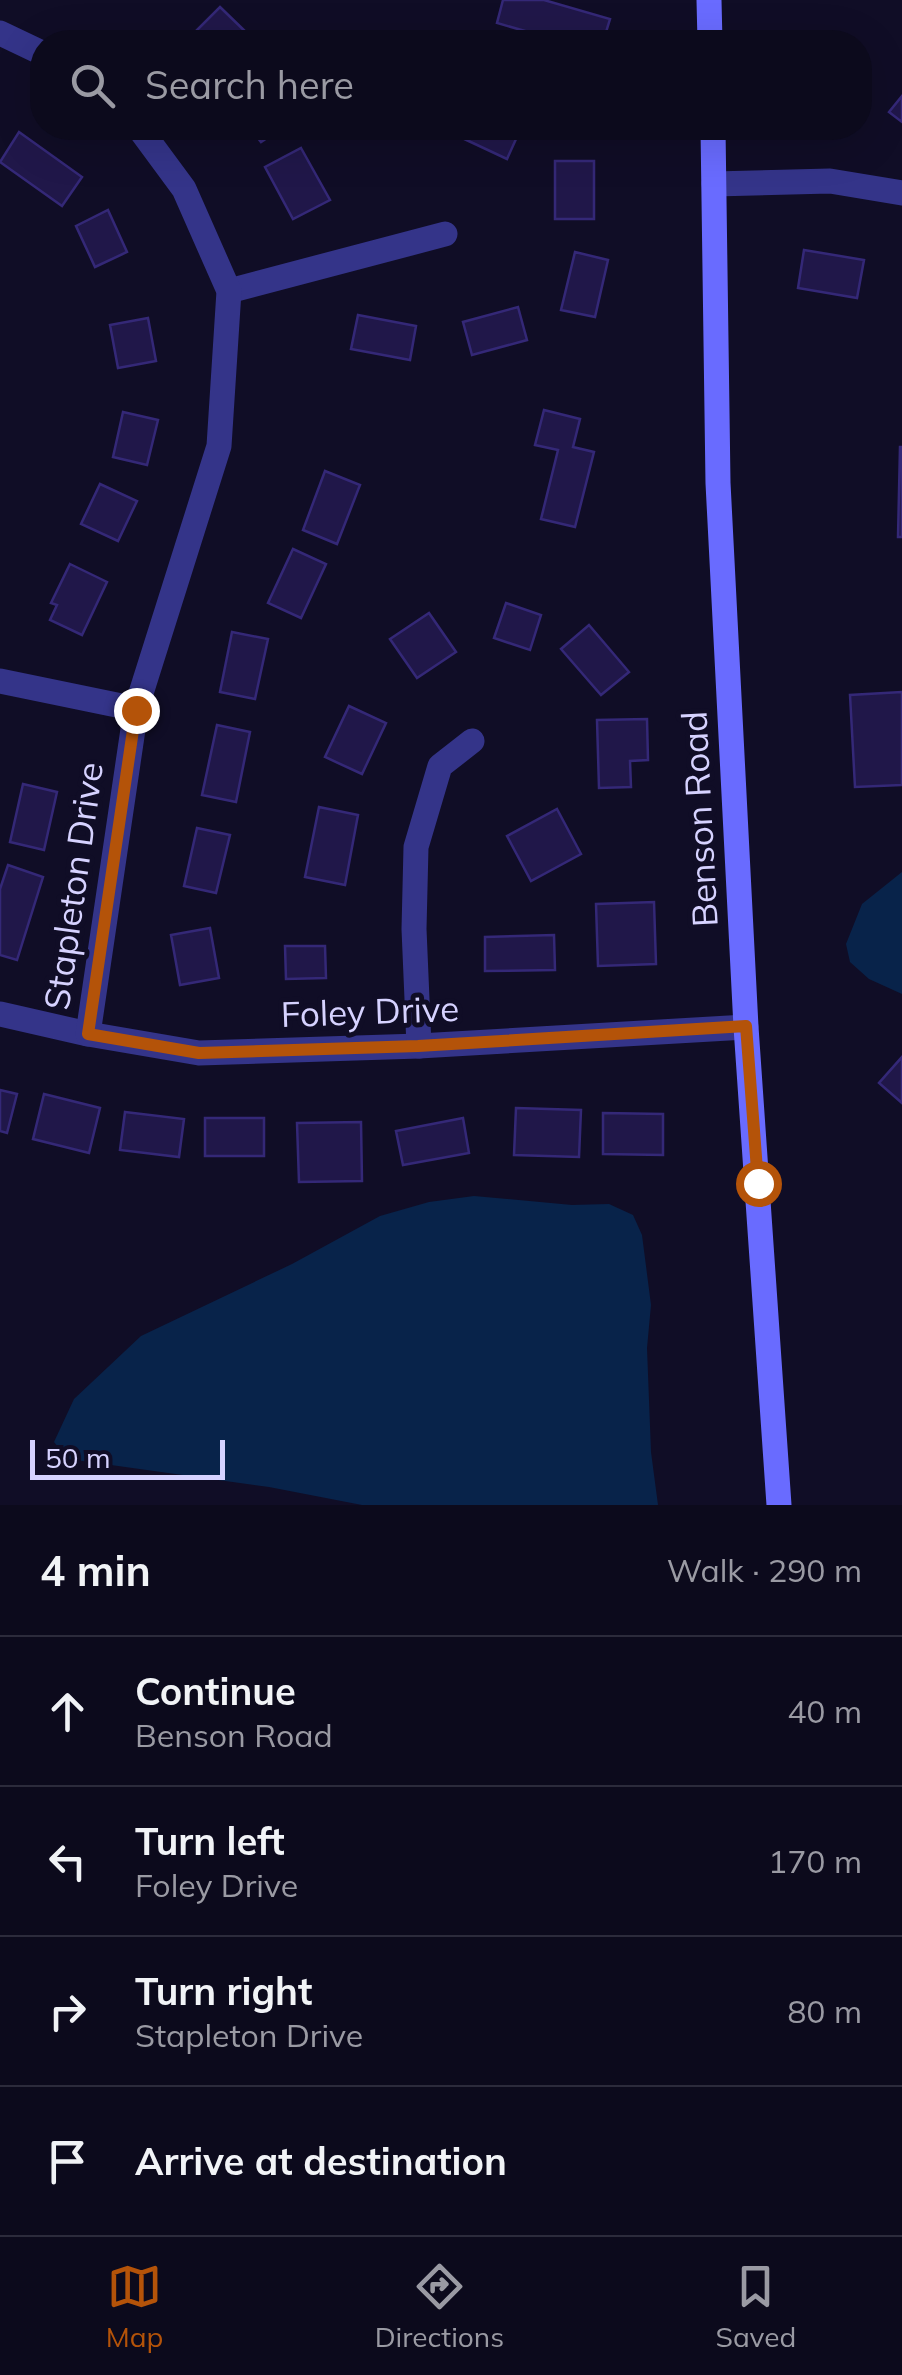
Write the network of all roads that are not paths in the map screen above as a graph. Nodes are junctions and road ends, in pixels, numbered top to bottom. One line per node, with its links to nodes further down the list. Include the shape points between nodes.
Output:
1 (709, 0): 2 (main road)
2 (710, 30)
3 (0, 32): 4 (street)
4 (30, 47)
5 (147, 140): 10 (street, Stapleton Drive, via 184,189)
6 (712, 140): 7 (main road, Benson Road)
7 (714, 184): 8 (street, via 830,181); 15 (main road, Benson Road, via 718,483)
8 (902, 192)
9 (445, 234): 10 (street)
10 (230, 291): 12 (street, Stapleton Drive, via 220,446)
11 (0, 681): 12 (street)
12 (136, 710): 16 (street, Stapleton Drive)
13 (472, 741): 17 (street, via 440,766 416,846)
14 (0, 1014): 16 (street, Foley Drive)
15 (746, 1026): 17 (street, Foley Drive); 18 (main road, Benson Road)
16 (88, 1034): 17 (street, Foley Drive, via 199,1053)
17 (418, 1046)
18 (779, 1505)

